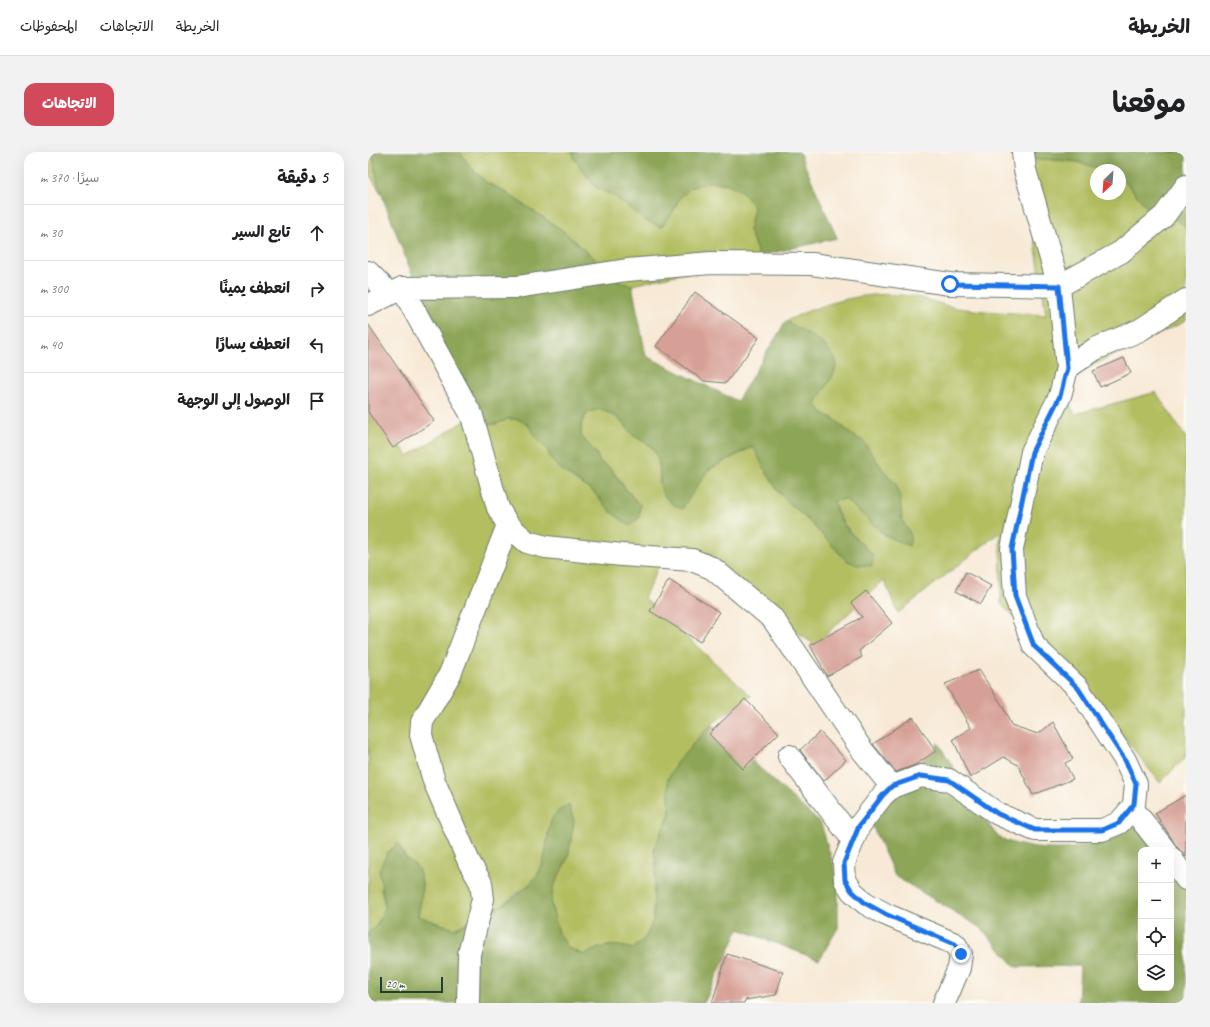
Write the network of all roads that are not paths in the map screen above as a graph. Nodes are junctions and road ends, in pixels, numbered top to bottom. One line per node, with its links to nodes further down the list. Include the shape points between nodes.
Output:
1 (1023, 152): 4 (street, via 1025,170)
2 (1186, 186): 4 (street, via 1164,216 1121,252)
3 (368, 272): 5 (street)
4 (1059, 286): 5 (street, via 950,284 812,264 711,263 627,270 517,287); 8 (street)
5 (395, 291): 7 (street); 9 (street, via 472,416 498,508)
6 (1186, 300): 8 (street, via 1140,330 1095,349)
7 (368, 305)
8 (1067, 368): 12 (street, via 1060,396 1032,452 1012,549 1015,596 1034,646 1078,688 1125,760 1136,784)
9 (508, 525): 11 (street, via 527,542 546,547 622,556 692,560 712,568 773,619 862,750); 17 (street, via 450,674 422,722 421,735 434,781 469,862 481,883 483,899 468,954)
10 (789, 756): 13 (street)
11 (892, 786): 12 (street, via 921,776 949,780 998,814 1035,830 1102,830 1119,823); 13 (street, via 859,826)
12 (1132, 808): 14 (street)
13 (853, 840): 18 (street, via 844,863 845,880 852,891 865,903 885,914 955,944 961,954 959,968)
14 (1163, 847)
15 (1174, 862): 16 (street)
16 (1186, 879)
17 (468, 1003)
18 (944, 1003)

